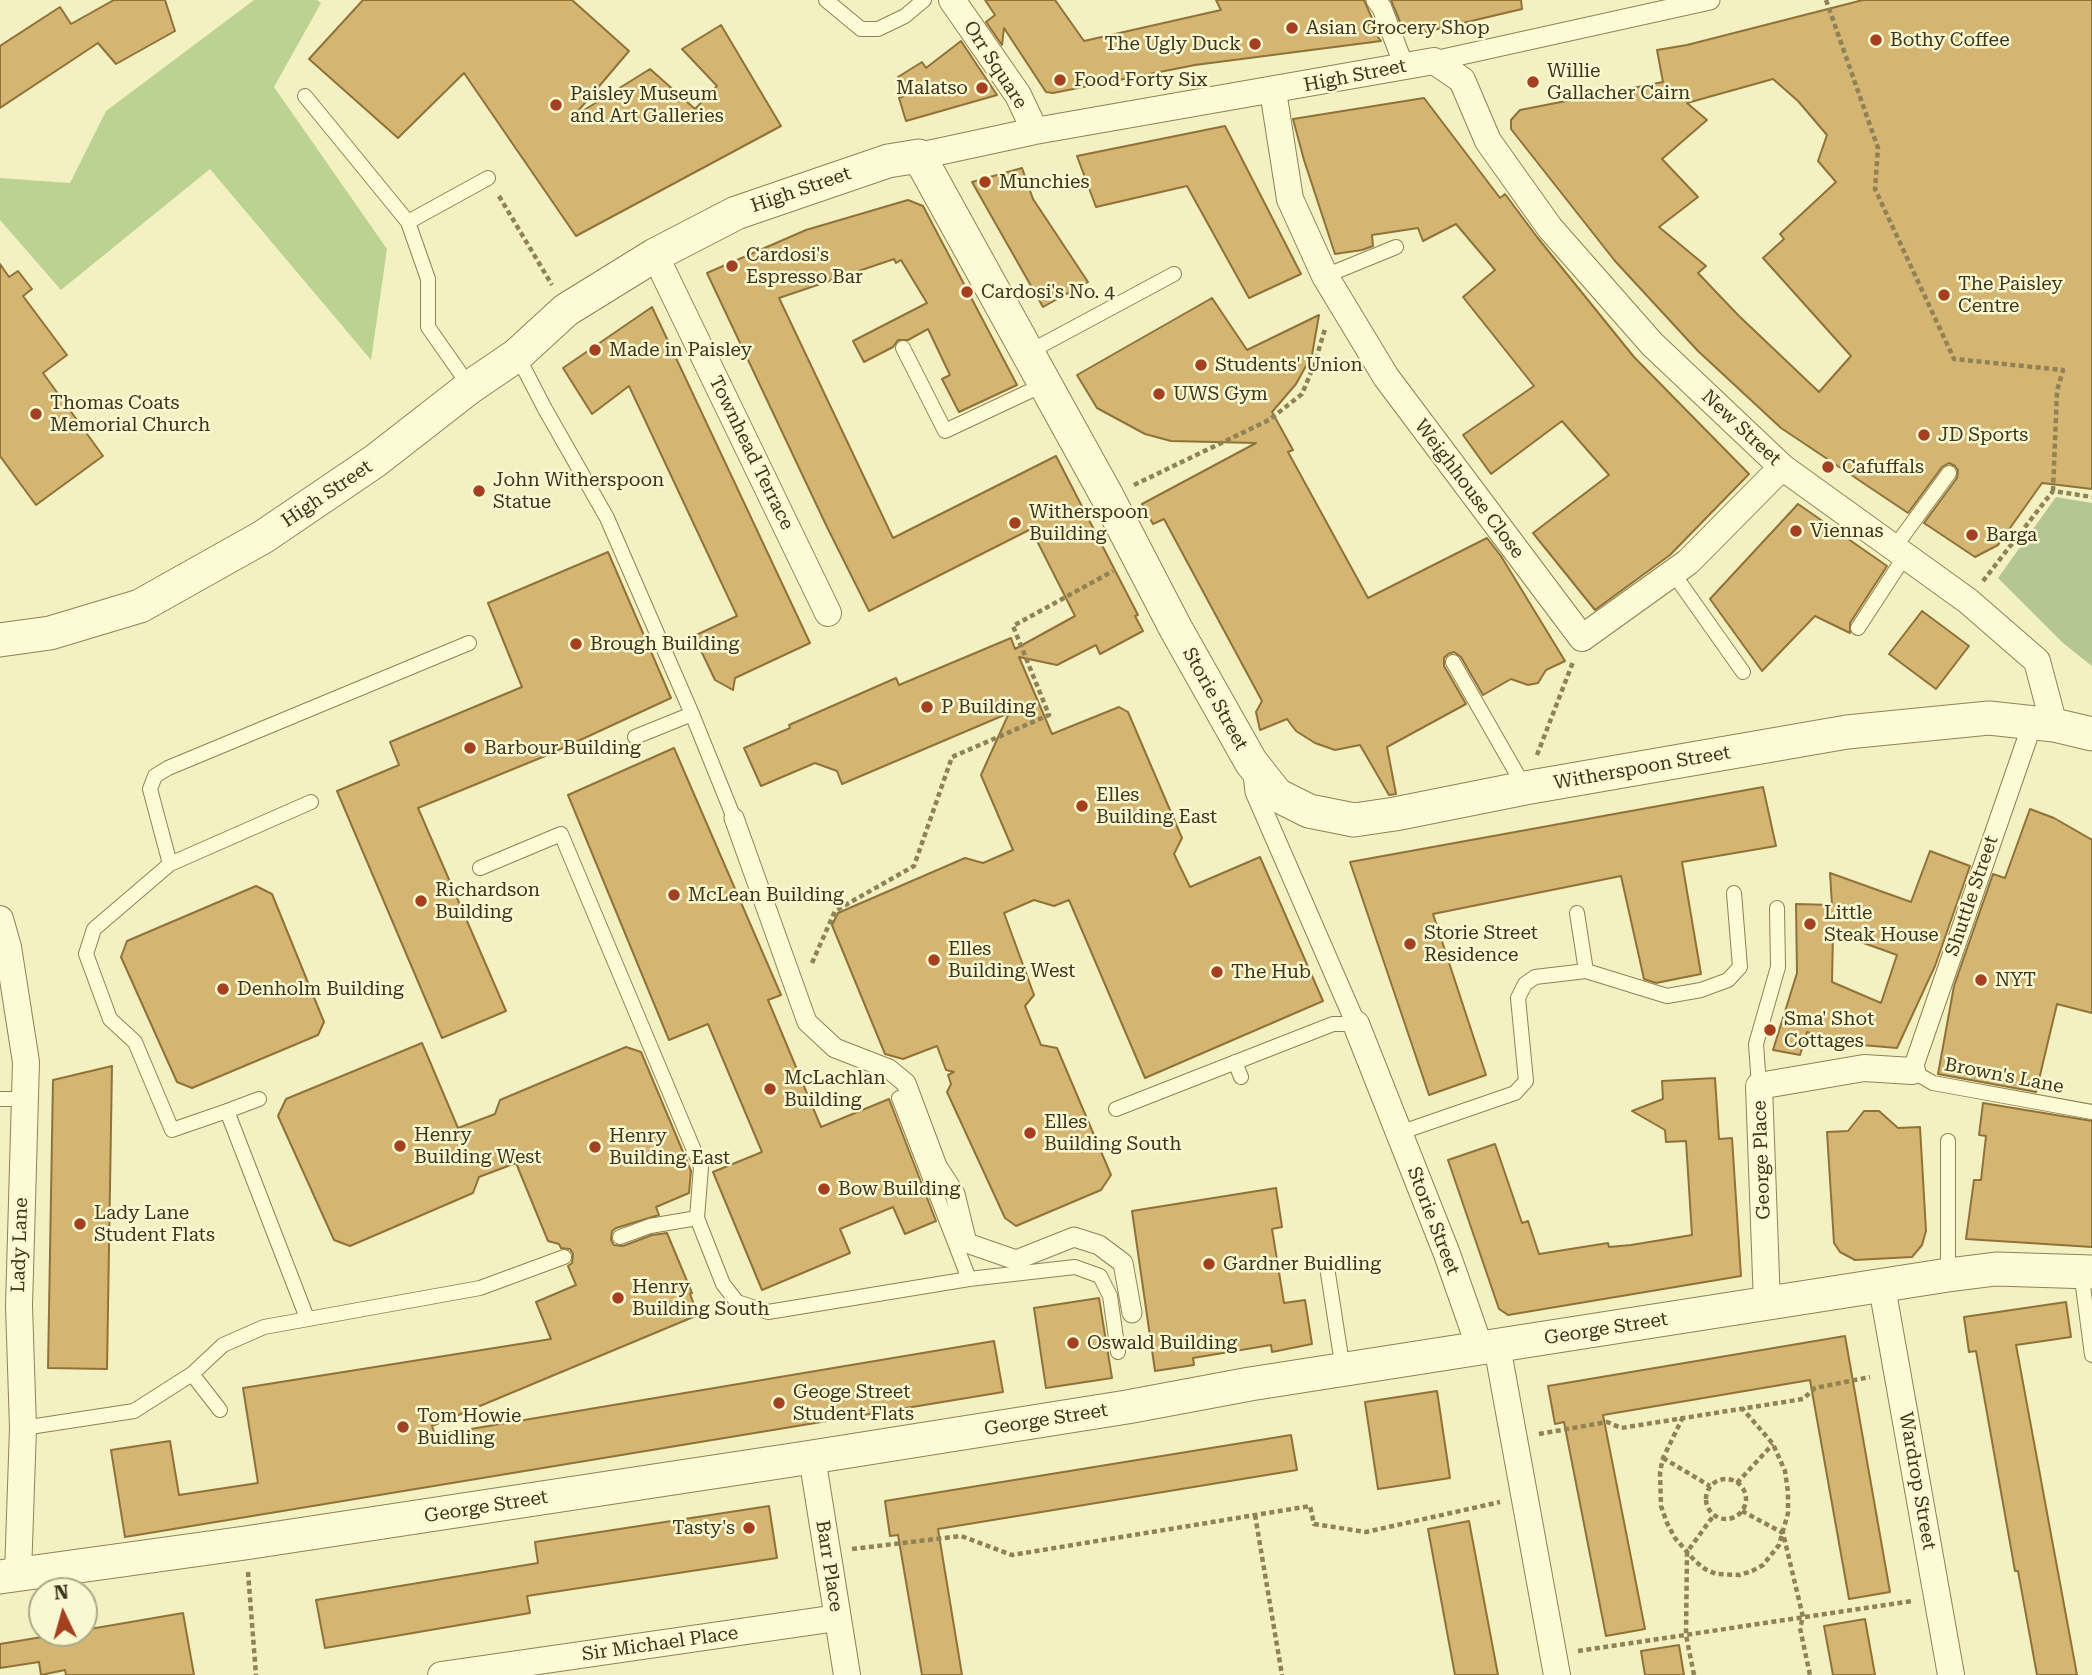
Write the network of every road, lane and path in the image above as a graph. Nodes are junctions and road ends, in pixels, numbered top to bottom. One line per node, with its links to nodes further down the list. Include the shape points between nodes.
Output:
1 (826, 0): 2 (lane, via 861,29 878,29)
2 (924, 0)
3 (952, 0): 11 (street, Orr Square, via 1018,96)
4 (1376, 0): 8 (street)
5 (1710, 0): 7 (street, High Street)
6 (1826, 0): 27 (path, via 1878,148 1875,189 1954,359 2063,370 2057,391)
7 (1434, 61): 8 (street, High Street); 25 (street, New Street, via 1462,80 1488,141 1550,228 1652,344)
8 (1404, 66): 9 (street, High Street)
9 (1273, 91): 11 (street, High Street); 18 (street, Weighhouse Close, via 1290,199)
10 (304, 96): 14 (lane)
11 (1035, 131): 12 (street, High Street)
12 (919, 156): 16 (street, High Street, via 866,167 736,213); 21 (street, Storie Street)
13 (488, 178): 14 (lane); 19 (path)
14 (408, 222): 24 (lane, via 428,279 428,327)
15 (1396, 247): 18 (lane)
16 (656, 254): 19 (street, High Street); 34 (street, Townhead Terrace)
17 (1174, 274): 21 (lane)
18 (1330, 285): 29 (path, via 1314,365 1302,394 1269,420); 36 (street, Weighhouse Close, via 1400,396)
19 (566, 310): 22 (street, High Street)
20 (903, 348): 23 (lane, via 945,432)
21 (1027, 353): 23 (street, Storie Street)
22 (517, 355): 24 (street, High Street); 41 (lane, via 607,518)
23 (1045, 384): 29 (street, Storie Street)
24 (470, 387): 37 (street, High Street, via 375,461 263,537 140,607 50,633)
25 (1782, 467): 30 (street, New Street); 32 (street)
26 (1949, 473): 30 (lane)
27 (2053, 491): 28 (path); 33 (path)
28 (2092, 497)
29 (1108, 498): 31 (street, Storie Street)
30 (1899, 552): 33 (street, New Street); 35 (lane)
31 (1139, 557): 45 (street, Storie Street); 56 (path, via 1013,626 1049,715 952,757 914,866 835,911)
32 (1673, 573): 36 (street); 40 (lane)
33 (1968, 601): 42 (street, New Street, via 2037,661)
34 (828, 613)
35 (1857, 628)
36 (1582, 638): 46 (path)
37 (0, 640)
38 (469, 643): 49 (lane, via 155,776 150,789)
39 (1453, 662): 46 (lane)
40 (1743, 672)
41 (692, 713): 44 (lane); 48 (lane)
42 (2043, 723): 43 (street); 46 (street, Witherspoon Street, via 1989,718 1847,732); 59 (street, Shuttle Street)
43 (2092, 734)
44 (635, 737)
45 (1251, 762): 46 (street, Witherspoon Street, via 1277,795 1309,811 1354,820); 57 (street, Storie Street, via 1255,792)
46 (1525, 788)
47 (311, 802): 49 (lane)
48 (734, 818): 56 (street)
49 (170, 864): 66 (lane, via 94,929 86,954 110,1018 135,1042 172,1130)
50 (480, 868): 70 (lane, via 561,834 701,1167)
51 (1734, 893): 55 (lane, via 1740,967 1728,980 1667,996)
52 (1777, 908): 61 (lane, via 1778,967 1756,1044)
53 (1577, 912): 55 (lane)
54 (0, 919): 63 (street, Lady Lane, via 26,1062)
55 (1586, 971): 68 (lane, via 1535,977 1525,984 1518,998 1526,1081 1515,1093)
56 (797, 996): 80 (street, via 807,1023 835,1048 889,1069 906,1083 937,1166 955,1194 967,1243 1016,1260 1074,1237 1099,1245 1122,1263)
57 (1356, 1024): 58 (lane, via 1333,1024); 68 (street, Storie Street)
58 (1235, 1062): 60 (lane); 65 (lane)
59 (1912, 1071): 61 (street, George Place, via 1864,1068); 67 (lane, Brown's Lane, via 1933,1083)
60 (1241, 1077)
61 (1759, 1086): 78 (street, George Place)
62 (899, 1098): 76 (lane)
63 (13, 1099): 79 (street, Lady Lane)
64 (259, 1099): 66 (lane)
65 (1116, 1109)
66 (227, 1111): 81 (lane)
67 (2092, 1112)
68 (1399, 1133): 82 (street, Storie Street)
69 (1948, 1141): 75 (lane)
70 (697, 1218): 71 (lane); 76 (lane, via 723,1284 737,1302 768,1312)
71 (620, 1237)
72 (564, 1257): 81 (lane, via 480,1288)
73 (1326, 1267): 85 (lane)
74 (2086, 1271): 75 (street, George Street, via 1996,1269); 84 (lane)
75 (1948, 1275): 77 (street, George Street)
76 (969, 1279): 83 (lane, via 1075,1267 1100,1276 1110,1296)
77 (1882, 1287): 78 (street, George Street); 86 (street, Wardrop Street)
78 (1767, 1304): 82 (street, George Street)
79 (9, 1307): 91 (street, Lady Lane)
80 (1132, 1314)
81 (307, 1318): 87 (lane, via 264,1328 223,1345)
82 (1488, 1347): 85 (street, George Street); 92 (street, Storie Street)
83 (1118, 1352)
84 (2092, 1355)
85 (1343, 1370): 94 (street, George Street)
86 (1898, 1371): 88 (path, via 1815,1388 1803,1398); 107 (street, Wardrop Street)
87 (192, 1374): 89 (lane); 91 (lane, via 134,1411)
88 (1742, 1408): 90 (path); 93 (path)
89 (220, 1410)
90 (1683, 1417): 92 (path, via 1620,1427 1607,1422); 95 (path)
91 (23, 1428): 106 (street, Lady Lane)
92 (1514, 1438): 98 (street, Storie Street)
93 (1773, 1444): 96 (path); 102 (path, via 1788,1492)
94 (812, 1457): 103 (street, George Street); 104 (street, Barr Place)
95 (1663, 1458): 97 (path); 105 (path, via 1661,1506 1675,1538)
96 (1737, 1483): 97 (path, via 1723,1479); 99 (path, via 1745,1496)
97 (1710, 1486): 101 (path, via 1706,1501)
98 (1524, 1497): 100 (path, via 1366,1532 1314,1524 1310,1506); 111 (street, Storie Street)
99 (1742, 1511): 101 (path, via 1728,1519); 102 (path)
100 (1255, 1515): 104 (path, via 1012,1555 961,1536); 115 (path)
101 (1714, 1515): 105 (path)
102 (1783, 1533): 105 (path, via 1763,1565 1740,1575 1704,1569); 108 (path)
103 (245, 1544): 106 (street, George Street); 112 (path)
104 (827, 1552): 109 (street, Barr Place)
105 (1687, 1552): 110 (path)
106 (9, 1575)
107 (1937, 1597): 108 (path); 118 (street, Wardrop Street)
108 (1803, 1617): 110 (path); 117 (path, via 1800,1628)
109 (837, 1618): 113 (street, Sir Michael Place); 114 (street, Barr Place)
110 (1686, 1635): 111 (path); 116 (path)
111 (1555, 1665)
112 (256, 1675)
113 (440, 1675)
114 (847, 1675)
115 (1282, 1675)
116 (1694, 1675)
117 (1810, 1675)
118 (1951, 1675)

